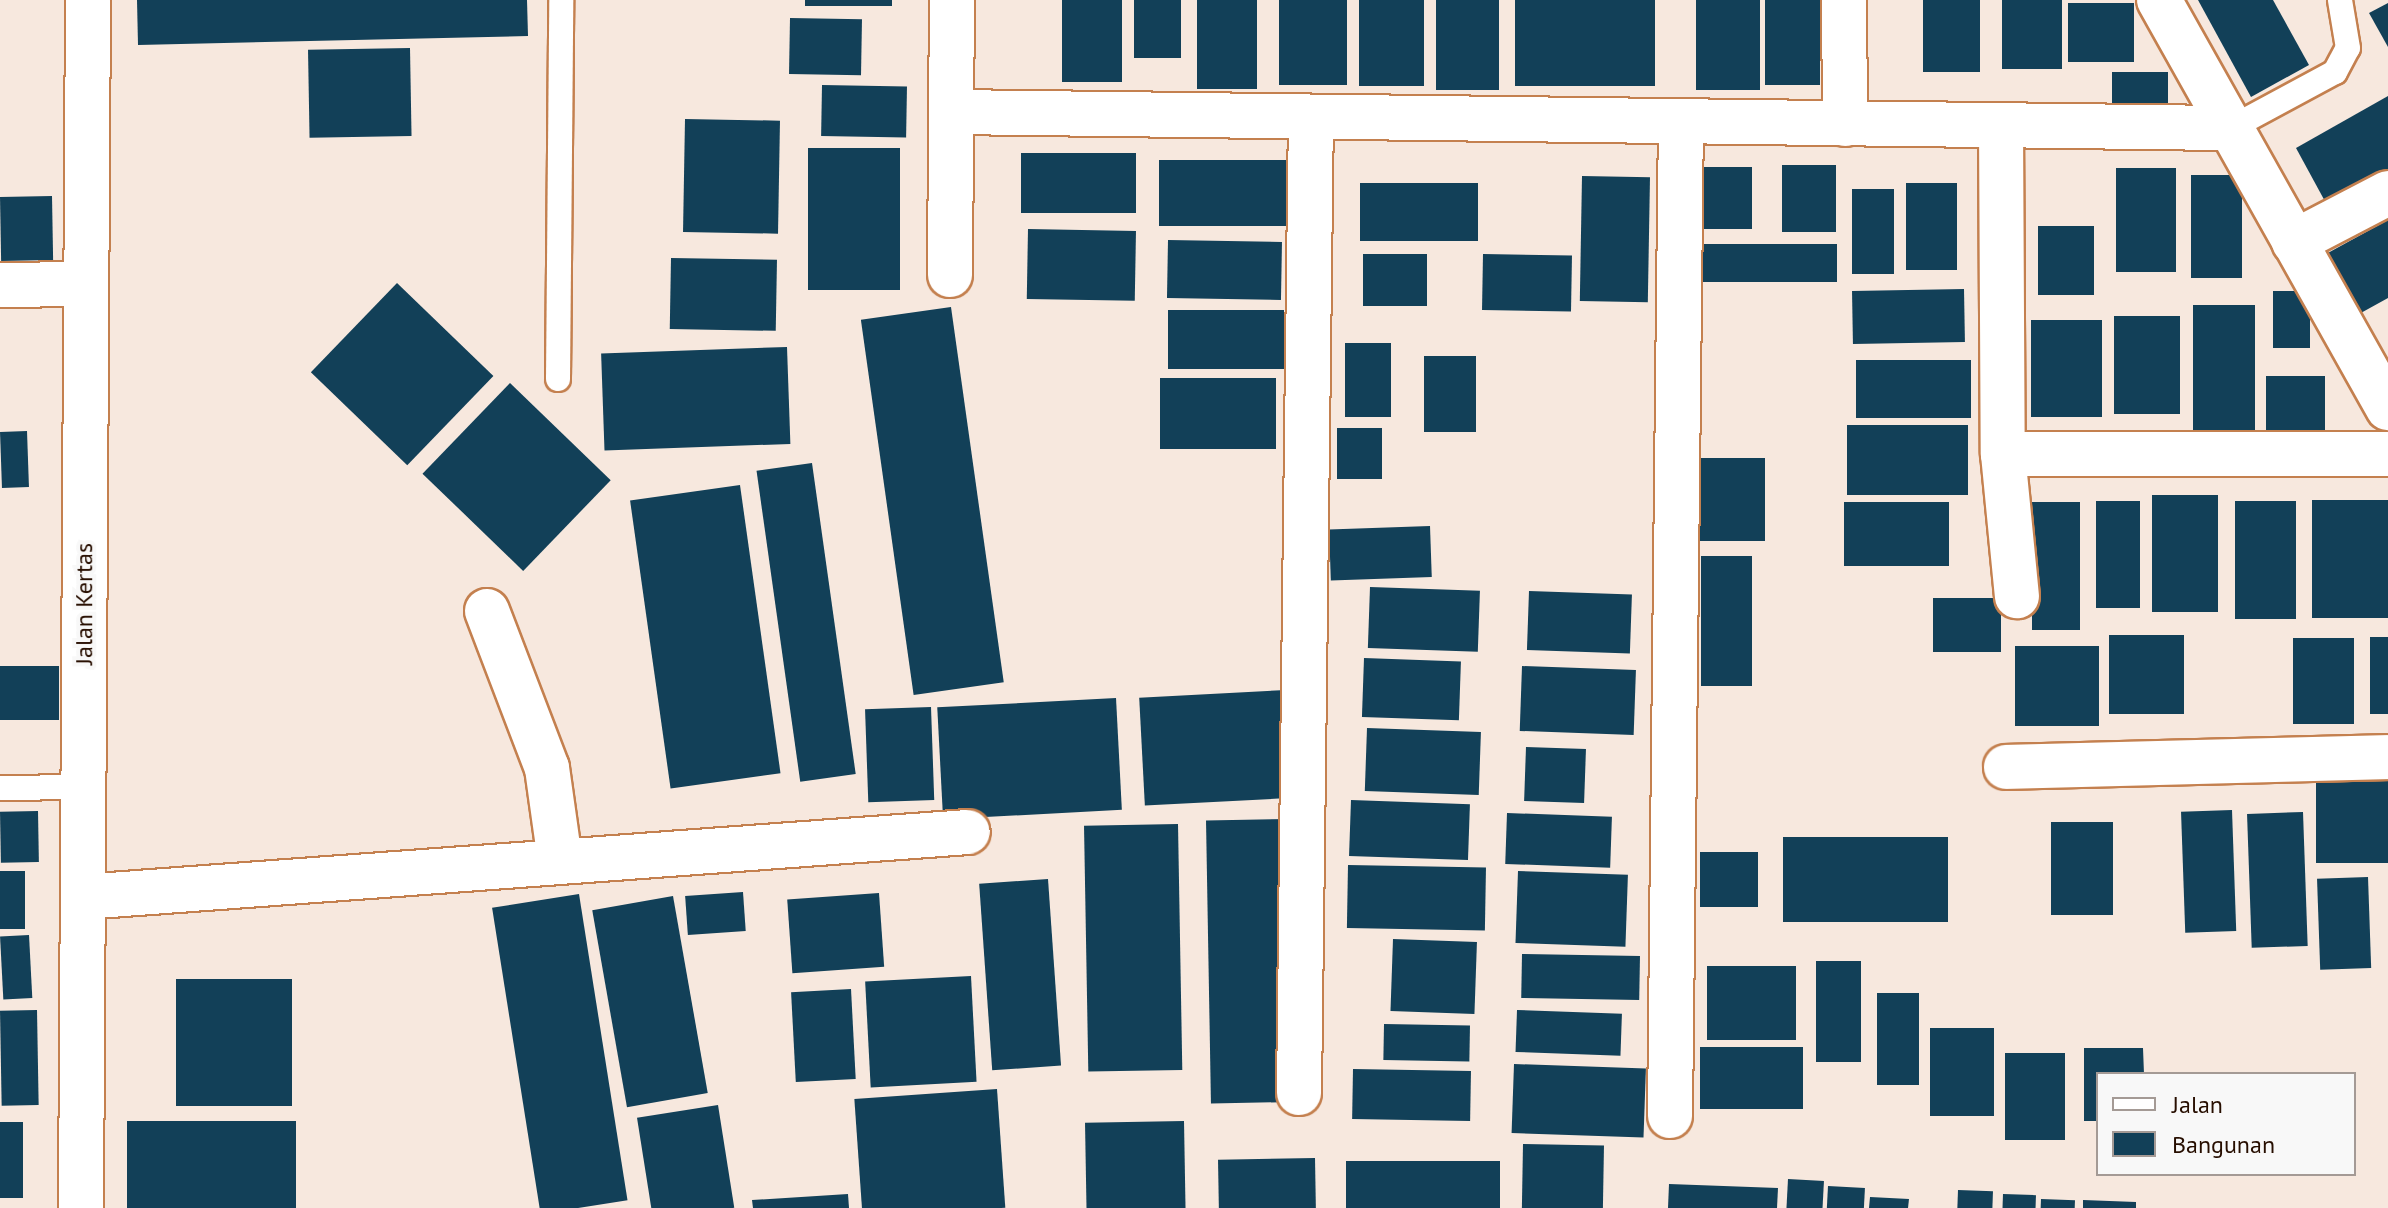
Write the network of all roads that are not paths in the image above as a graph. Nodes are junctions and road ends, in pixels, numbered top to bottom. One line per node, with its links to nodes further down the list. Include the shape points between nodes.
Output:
1 (88, 0): 16 (street, Jalan Kertas)
2 (561, 0): 18 (lane)
3 (952, 0): 7 (street)
4 (1844, 0): 10 (street)
5 (2159, 0): 12 (street)
6 (2340, 0): 12 (lane, via 2348,48 2335,72)
7 (951, 112): 8 (street); 15 (street)
8 (1311, 117): 9 (street); 31 (street)
9 (1681, 121): 10 (street); 32 (street)
10 (1845, 124): 11 (street)
11 (2001, 125): 12 (street); 20 (street)
12 (2231, 128): 14 (street)
13 (2388, 193): 14 (street)
14 (2294, 242): 19 (street)
15 (950, 275)
16 (86, 284): 17 (street); 26 (street, Jalan Kertas)
17 (0, 285)
18 (558, 379)
19 (2388, 408)
20 (2003, 454): 21 (street); 22 (street)
21 (2388, 454)
22 (2017, 596)
23 (487, 611): 29 (street, via 547,768)
24 (2388, 757): 25 (street)
25 (2006, 767)
26 (83, 787): 27 (lane); 30 (street, Jalan Kertas)
27 (0, 788)
28 (968, 832): 29 (street)
29 (560, 861): 30 (street)
30 (83, 897): 33 (street, Jalan Kertas)
31 (1299, 1093)
32 (1670, 1116)
33 (81, 1208)

